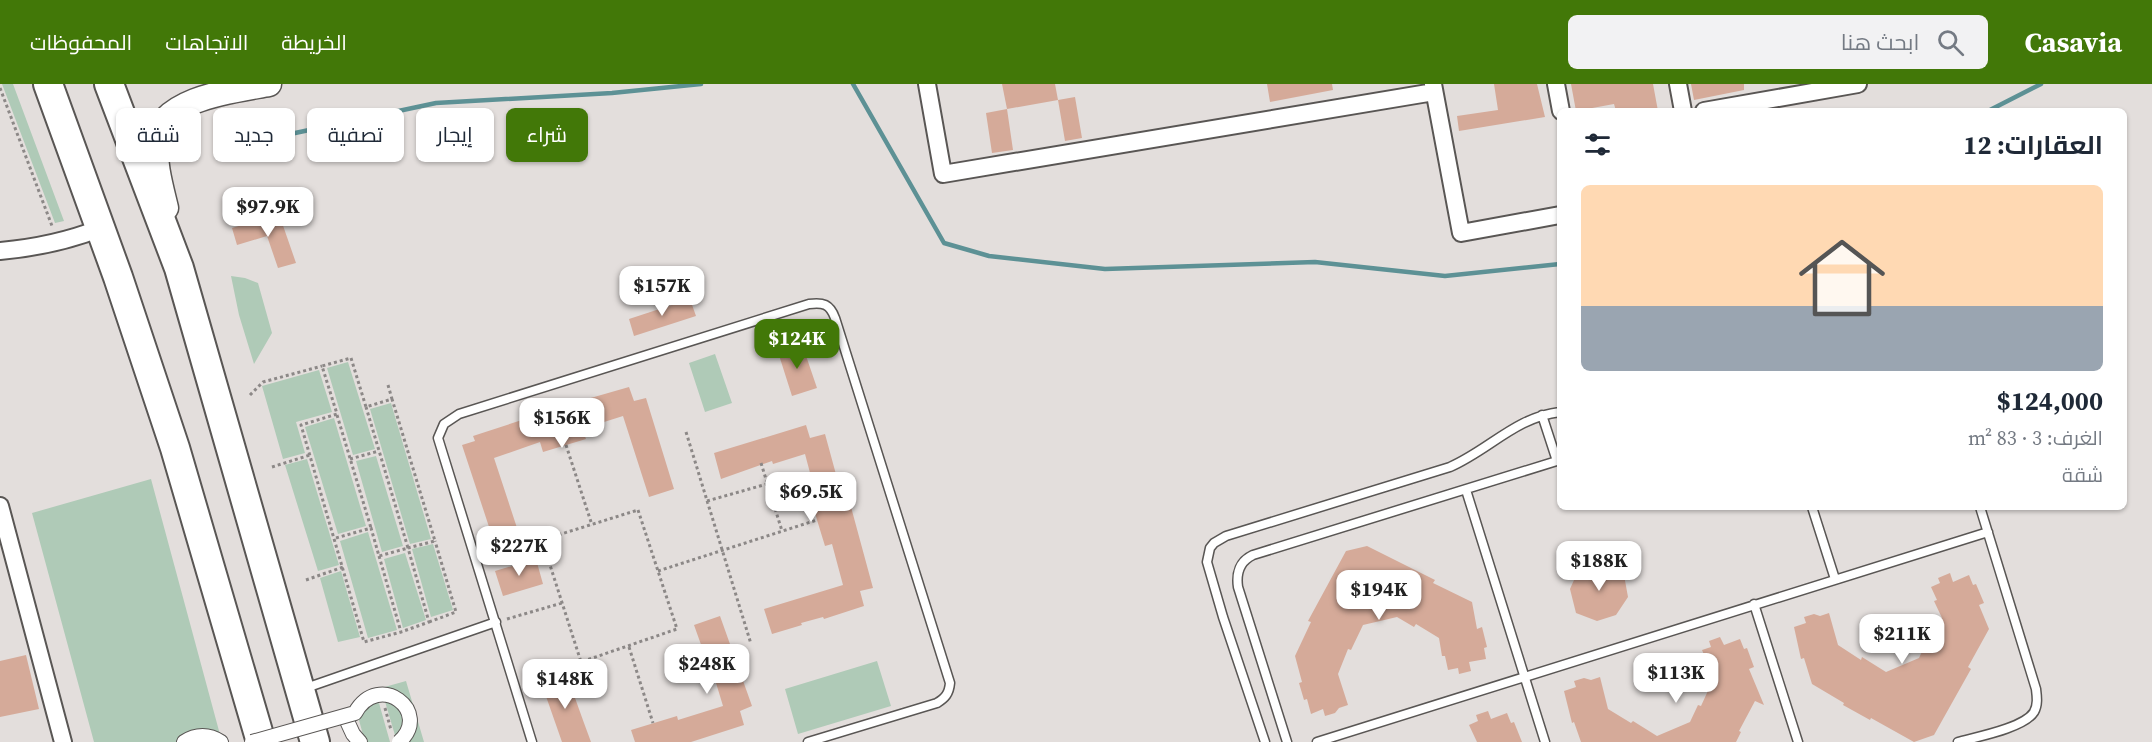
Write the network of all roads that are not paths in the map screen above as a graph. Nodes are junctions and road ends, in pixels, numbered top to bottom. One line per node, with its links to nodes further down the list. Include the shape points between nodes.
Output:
1 (48, 84): 14 (highway)
2 (109, 84): 16 (highway)
3 (269, 84): 16 (main road, via 190,102 174,112 159,130 156,157)
4 (927, 84): 8 (street, via 943,174)
5 (1556, 84): 10 (street)
6 (1678, 84): 11 (street)
7 (1858, 84): 9 (street)
8 (1433, 88): 13 (street, via 1461,233)
9 (1800, 89): 12 (street)
10 (1560, 108)
11 (1682, 108)
12 (1717, 108)
13 (1557, 216)
14 (100, 228): 15 (street, via 76,238); 36 (highway, via 175,448)
15 (0, 251)
16 (176, 261): 30 (highway)
17 (1557, 412): 18 (lane)
18 (1542, 415): 19 (lane); 42 (lane, via 1514,426 1450,467 1214,543 1207,555 1209,569)
19 (1557, 458)
20 (1557, 461): 21 (lane)
21 (1466, 490): 29 (lane); 43 (lane, via 1244,560 1238,587)
22 (0, 506): 32 (street)
23 (1813, 510): 26 (lane)
24 (1981, 510): 25 (lane)
25 (1988, 532): 26 (lane); 47 (lane, via 2037,701 2034,711 2023,721)
26 (1835, 579): 27 (lane)
27 (1754, 604): 29 (lane); 46 (lane)
28 (496, 622): 30 (lane); 40 (lane); 41 (lane, via 438,438 444,424 459,414 809,304 823,303 833,310 950,690 937,703)
29 (1524, 676): 44 (lane); 45 (lane)
30 (300, 690): 37 (highway)
31 (347, 721): 38 (street)
32 (63, 742)
33 (184, 742): 34 (street, via 200,735)
34 (221, 742)
35 (252, 742): 39 (street, bridge, via 355,713 369,698 384,695 399,699 408,711 408,730)
36 (261, 742)
37 (315, 742)
38 (360, 742)
39 (399, 742)
40 (532, 742)
41 (808, 742)
42 (1265, 742)
43 (1287, 742)
44 (1317, 742)
45 (1545, 742)
46 (1798, 742)
47 (1958, 742)

